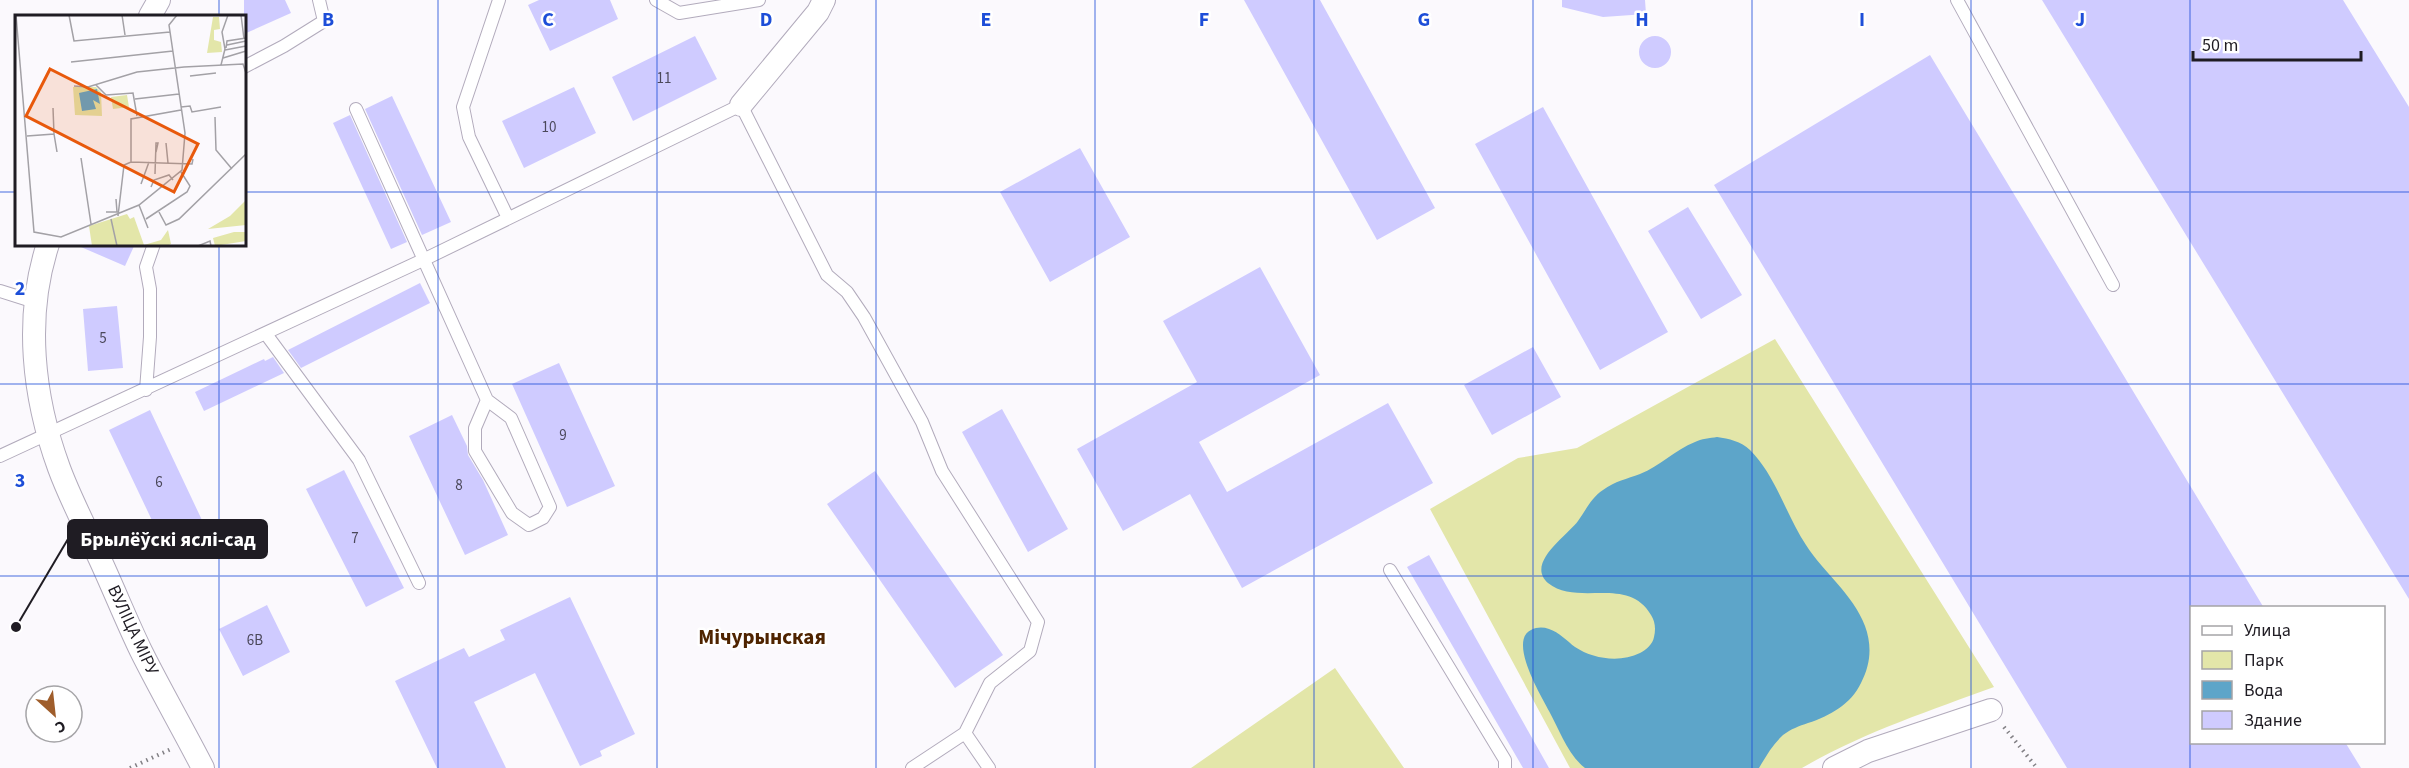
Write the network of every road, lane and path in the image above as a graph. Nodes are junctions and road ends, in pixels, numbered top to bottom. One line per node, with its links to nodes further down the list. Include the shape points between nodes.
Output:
1 (159, 0): 8 (street)
2 (320, 0): 9 (lane, via 324,21)
3 (499, 0): 12 (lane, via 464,107 469,137)
4 (656, 0): 5 (lane, via 679,13)
5 (759, 0)
6 (824, 0): 10 (street)
7 (1957, 0): 16 (lane)
8 (151, 15)
9 (246, 66)
10 (741, 105): 12 (lane); 27 (lane, via 827,275 847,292 864,317 922,422 942,471 1038,622 1030,651 990,683)
11 (356, 109): 15 (lane)
12 (508, 218): 15 (lane)
13 (47, 246): 18 (street, ВУЛІЦА МІРУ)
14 (153, 246): 20 (lane, via 146,267 150,289)
15 (423, 260): 19 (lane); 21 (lane)
16 (2113, 285)
17 (0, 291): 18 (lane)
18 (35, 302): 22 (street, ВУЛІЦА МІРУ, via 35,371)
19 (266, 334): 20 (lane); 25 (lane, via 359,460)
20 (146, 390): 22 (lane)
21 (487, 400): 21 (lane, via 511,418 550,507 543,518 530,525 512,513 474,451 475,428)
22 (48, 435): 23 (lane); 30 (street, ВУЛІЦА МІРУ, via 141,650)
23 (0, 456)
24 (1390, 570): 33 (lane, via 1505,760)
25 (419, 583)
26 (1991, 710): 34 (street, via 1868,751); 35 (path)
27 (965, 733): 31 (lane); 32 (lane)
28 (180, 745): 29 (path)
29 (130, 768)
30 (203, 768)
31 (912, 768)
32 (989, 768)
33 (1505, 768)
34 (1834, 768)
35 (2037, 768)

